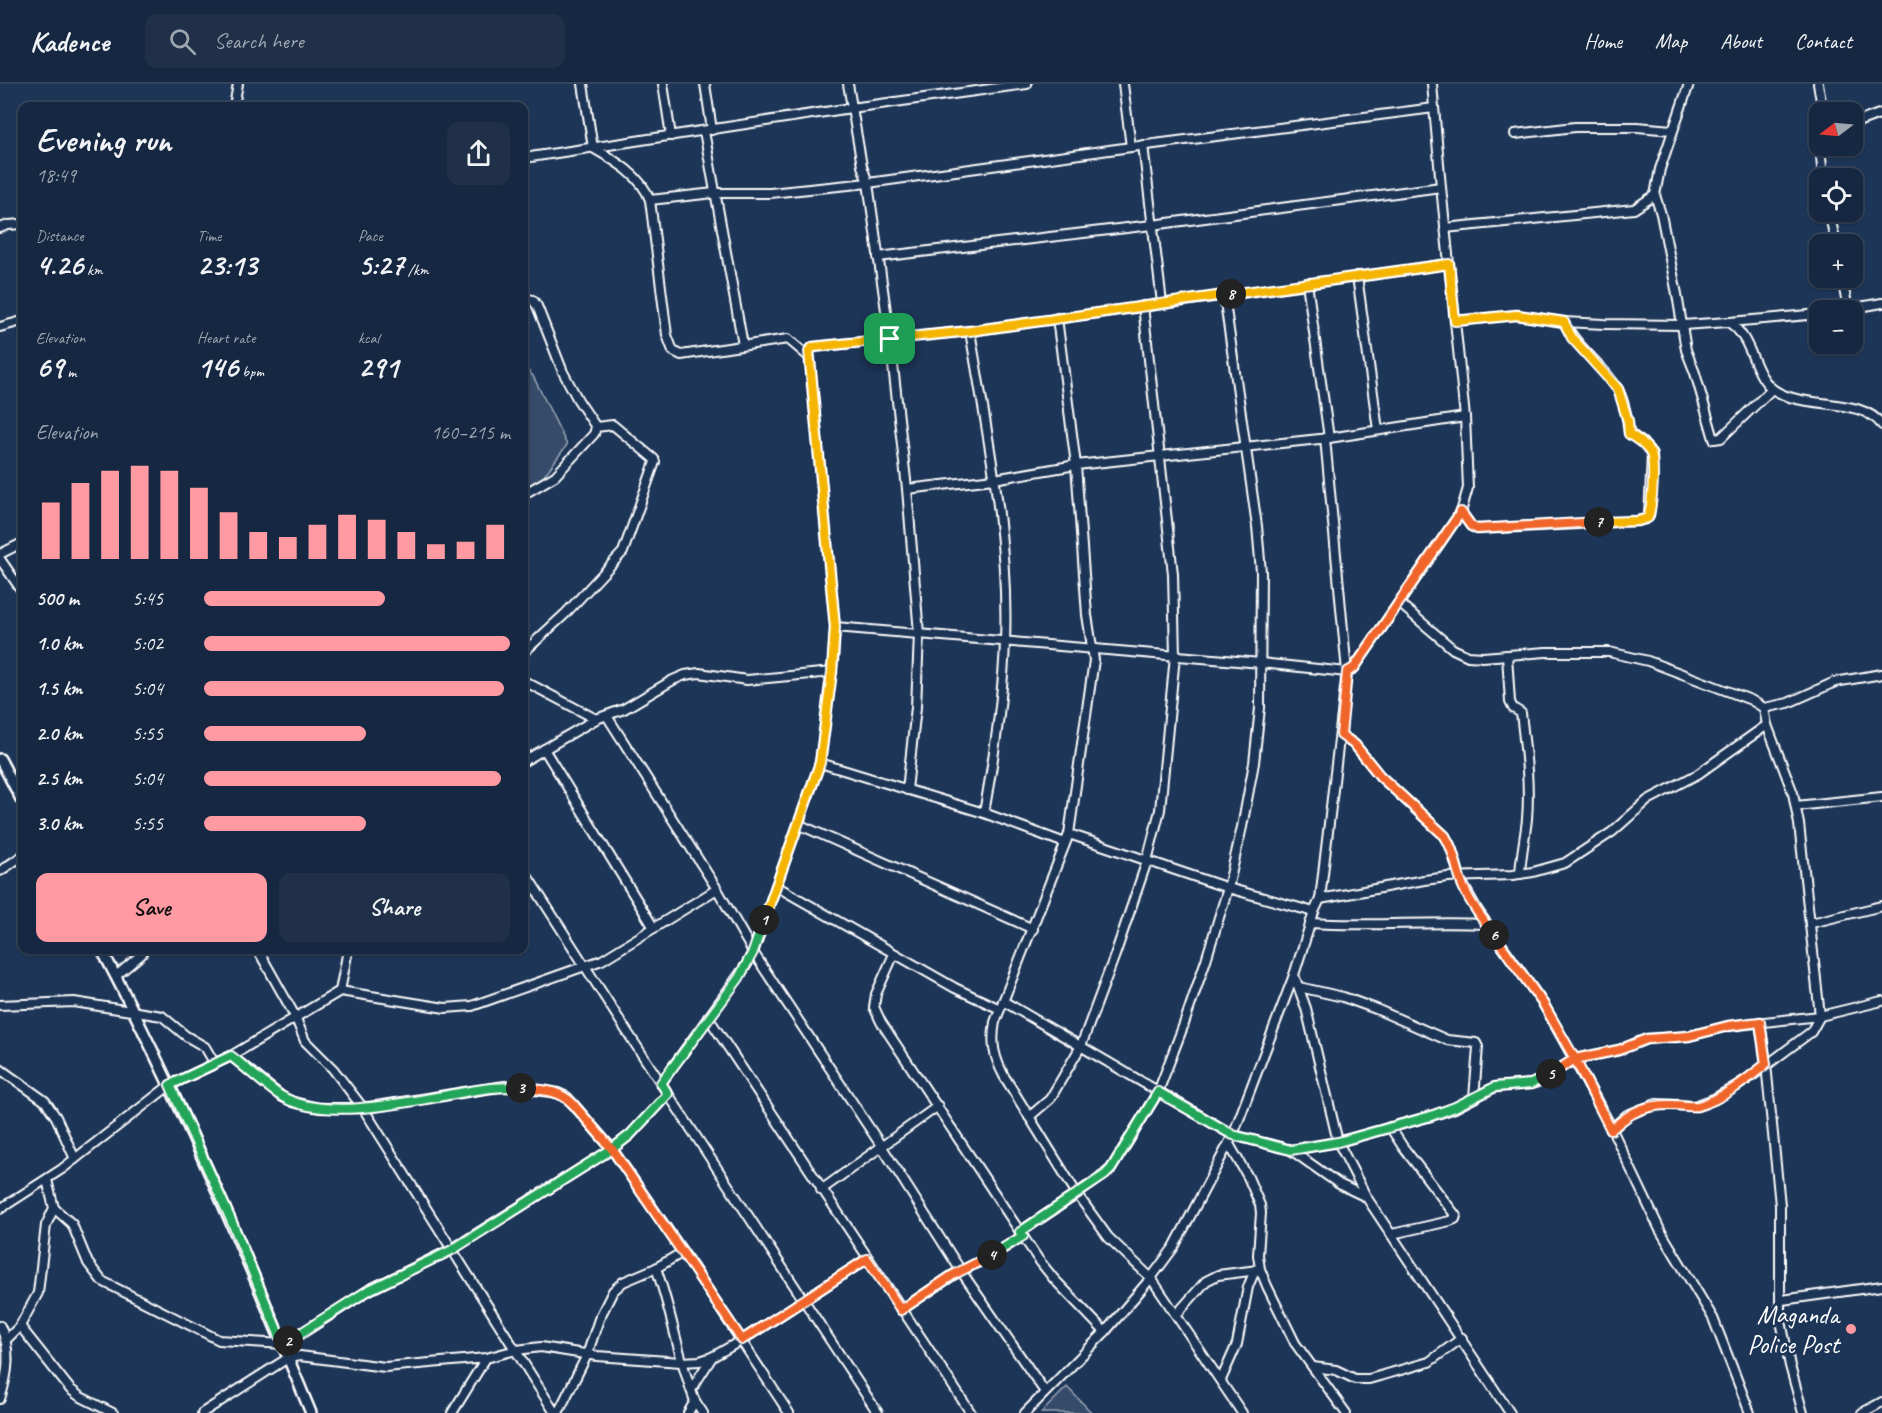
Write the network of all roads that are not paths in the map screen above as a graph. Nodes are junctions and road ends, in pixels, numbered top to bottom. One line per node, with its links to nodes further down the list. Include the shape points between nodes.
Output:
1 (238, 84): 11 (street)
2 (583, 84): 23 (street)
3 (663, 84): 20 (street)
4 (705, 84): 17 (street)
5 (848, 84): 13 (street)
6 (1027, 84): 13 (street)
7 (1123, 84): 22 (street)
8 (1432, 84): 14 (street)
9 (1689, 84): 18 (street)
10 (1818, 84): 12 (street)
11 (235, 102)
12 (1821, 102)
13 (851, 108): 17 (street); 25 (street)
14 (1434, 108): 21 (street); 26 (street)
15 (1882, 113): 16 (street)
16 (1863, 120)
17 (708, 130): 20 (street); 27 (street)
18 (1672, 130): 19 (street, via 1575,127); 28 (street)
19 (1515, 134)
20 (671, 136): 23 (street)
21 (1143, 145): 22 (street); 31 (street)
22 (1131, 147): 25 (street)
23 (593, 148): 24 (street); 29 (street, via 618,162 639,182)
24 (528, 157)
25 (868, 183): 27 (street, via 770,193); 34 (street)
26 (1440, 187): 31 (street); 33 (street)
27 (714, 193): 29 (street); 54 (street)
28 (1655, 195): 33 (street, via 1634,209); 50 (street)
29 (650, 200): 54 (street, via 670,348 681,355)
30 (18, 224): 32 (street)
31 (1152, 225): 34 (street); 40 (street)
32 (0, 228)
33 (1445, 228): 35 (street)
34 (878, 257): 53 (street)
35 (1449, 264): 36 (street); 46 (street)
36 (1357, 276): 37 (street); 60 (street)
37 (1307, 283): 38 (street); 61 (street)
38 (1224, 295): 40 (street); 62 (street)
39 (528, 299): 59 (street, via 537,306 562,372)
40 (1162, 303): 42 (street)
41 (1882, 303): 43 (street)
42 (1143, 306): 45 (street); 63 (street)
43 (1863, 307)
44 (1809, 315): 49 (street)
45 (1057, 318): 52 (street); 64 (street)
46 (1455, 321): 48 (street, via 1517,315); 57 (street)
47 (18, 322): 51 (street)
48 (1564, 322): 50 (street); 68 (street, via 1572,338 1618,389 1629,434 1652,455 1648,518 1477,529)
49 (1728, 322): 50 (street); 56 (street, via 1739,330)
50 (1683, 325): 56 (street, via 1686,350 1714,440 1721,438)
51 (0, 327)
52 (970, 331): 53 (street); 65 (street)
53 (890, 339): 55 (street, via 813,347); 66 (street)
54 (743, 345): 55 (street, via 788,339)
55 (808, 356): 74 (street)
56 (1772, 389): 58 (street, via 1797,400 1838,404 1871,415)
57 (1465, 417): 60 (street); 68 (street, via 1468,488)
58 (1882, 425)
59 (596, 427): 67 (street, via 555,476); 77 (street, via 613,425 655,462 623,552)
60 (1378, 430): 61 (street)
61 (1327, 438): 62 (street); 83 (street)
62 (1246, 448): 63 (street); 81 (street, via 1258,538)
63 (1161, 457): 64 (street); 80 (street, via 1173,574)
64 (1076, 465): 65 (street); 78 (street, via 1087,615)
65 (994, 479): 66 (street); 76 (street, via 1002,544)
66 (907, 489): 75 (street)
67 (528, 492)
68 (1461, 512): 73 (street)
69 (18, 545): 70 (street)
70 (0, 555)
71 (0, 560): 72 (street)
72 (18, 585)
73 (1399, 603): 79 (street, via 1453,649 1468,656); 83 (street, via 1354,668)
74 (835, 627): 75 (street); 82 (street)
75 (919, 634): 76 (street); 95 (street)
76 (1005, 642): 78 (street); 99 (street, via 998,728)
77 (528, 648)
78 (1094, 649): 80 (street); 101 (street)
79 (1507, 655): 86 (street, via 1609,652); 106 (street, via 1510,702 1521,713 1528,773)
80 (1175, 656): 81 (street); 104 (street, via 1160,810)
81 (1261, 663): 83 (street); 110 (street, via 1254,763)
82 (832, 672): 87 (street, via 747,680 692,674 673,680); 94 (street)
83 (1347, 672): 90 (street)
84 (1882, 674): 86 (street, via 1835,682 1788,703)
85 (528, 683): 88 (street)
86 (1764, 708): 89 (street)
87 (607, 716): 88 (street); 111 (street)
88 (596, 719): 91 (street)
89 (1767, 725): 98 (street); 106 (street, via 1698,774 1648,800 1612,832 1571,859)
90 (1341, 735): 107 (street, via 1442,832); 112 (street)
91 (544, 749): 93 (street); 118 (street)
92 (0, 759): 96 (street)
93 (528, 759)
94 (820, 763): 95 (street); 100 (street)
95 (907, 790): 99 (street)
96 (18, 793)
97 (1882, 797): 98 (street)
98 (1796, 806): 116 (street)
99 (984, 813): 102 (street)
100 (798, 824): 109 (street); 119 (street)
101 (1069, 834): 102 (street); 104 (street)
102 (1065, 843): 119 (street)
103 (18, 859): 105 (street)
104 (1147, 861): 110 (street); 139 (street)
105 (0, 871)
106 (1520, 874): 107 (street)
107 (1461, 877): 112 (street); 117 (street)
108 (528, 880): 126 (street)
109 (776, 886): 120 (street); 125 (street)
110 (1228, 888): 114 (street); 147 (street, via 1185,1024)
111 (717, 890): 118 (street); 120 (street)
112 (1320, 899): 114 (street)
113 (1882, 906): 116 (street)
114 (1314, 912): 115 (street)
115 (1310, 923): 117 (street); 127 (street)
116 (1811, 923): 136 (street)
117 (1486, 924): 141 (street, via 1530,984)
118 (654, 928): 126 (street)
119 (1033, 929): 133 (street)
120 (753, 952): 137 (street, via 739,978); 158 (street)
121 (104, 954): 128 (street)
122 (142, 954): 128 (street)
123 (260, 954): 135 (street)
124 (347, 954): 130 (street)
125 (894, 954): 133 (street, via 955,988); 150 (street, via 874,1007)
126 (586, 967): 130 (street, via 454,1009); 145 (street)
127 (1294, 975): 129 (street); 155 (street)
128 (116, 976): 134 (street)
129 (1299, 987): 149 (street, via 1376,1009 1447,1040 1476,1043); 156 (street)
130 (340, 991): 135 (street)
131 (1882, 1001): 136 (street)
132 (0, 1005): 134 (street, via 74,1002)
133 (1001, 1005): 139 (street); 152 (street, via 993,1033 996,1061)
134 (133, 1010): 142 (street, via 162,1016 205,1047); 146 (street)
135 (295, 1016): 140 (street); 151 (street, via 305,1041)
136 (1820, 1016): 138 (street); 143 (street, via 1811,1032)
137 (708, 1017): 145 (street); 163 (street)
138 (1760, 1022): 141 (street, via 1689,1036 1647,1039 1619,1050); 143 (street)
139 (1081, 1046): 147 (street); 152 (street, via 1050,1099)
140 (231, 1056): 142 (street); 151 (street, via 293,1102 319,1108)
141 (1575, 1059): 149 (street, via 1538,1082 1495,1087); 154 (street)
142 (215, 1064): 146 (street)
143 (1766, 1064): 154 (street, via 1714,1099 1695,1106 1656,1104 1627,1115); 179 (street, via 1780,1205)
144 (0, 1069): 161 (street, via 45,1101)
145 (661, 1083): 148 (street)
146 (170, 1085): 161 (street); 188 (street)
147 (1158, 1092): 155 (street); 164 (street, via 1111,1169)
148 (668, 1094): 159 (street); 178 (street)
149 (1474, 1098): 153 (street, via 1436,1114)
150 (938, 1106): 158 (street); 168 (street)
151 (363, 1108): 159 (street, via 505,1086 558,1093 567,1097); 170 (street)
152 (1029, 1117): 164 (street)
153 (1390, 1126): 156 (street); 169 (street, via 1456,1216 1455,1220)
154 (1611, 1130): 218 (street, via 1660,1230 1713,1318)
155 (1233, 1135): 157 (street); 160 (street)
156 (1338, 1142): 160 (street); 165 (street)
157 (1229, 1144): 174 (street, via 1260,1205); 176 (street, via 1174,1246)
158 (882, 1147): 163 (street); 175 (street)
159 (612, 1149): 170 (street); 171 (street)
160 (1291, 1150): 165 (street)
161 (75, 1159): 162 (street)
162 (47, 1180): 166 (street); 167 (street)
163 (821, 1190): 172 (street)
164 (1077, 1194): 168 (street); 176 (street, via 1108,1237)
165 (1367, 1198): 169 (street)
166 (54, 1208): 183 (street, via 46,1225 38,1293); 188 (street, via 72,1224 87,1263 102,1281 219,1340)
167 (0, 1209)
168 (1022, 1234): 175 (street); 184 (street, via 1047,1270)
169 (1392, 1234): 185 (street)
170 (452, 1250): 188 (street, via 369,1290); 189 (street)
171 (683, 1252): 173 (street); 187 (street)
172 (867, 1259): 178 (street); 180 (street)
173 (656, 1268): 190 (street, via 623,1282 614,1292 599,1319); 194 (street)
174 (1257, 1270): 181 (street, via 1218,1275 1206,1281); 195 (street, via 1285,1326); 196 (street, via 1248,1287 1237,1344)
175 (961, 1271): 180 (street); 198 (street)
176 (1151, 1278): 181 (street); 184 (street)
177 (1882, 1286): 179 (street)
178 (803, 1299): 187 (street); 212 (street)
179 (1782, 1300): 219 (street, via 1783,1337)
180 (901, 1310): 213 (street)
181 (1177, 1314): 196 (street)
182 (0, 1326): 186 (street)
183 (20, 1326): 186 (street); 203 (street, via 70,1389)
184 (1105, 1332): 198 (street)
185 (1462, 1338): 195 (street, via 1429,1362 1369,1379); 217 (street)
186 (7, 1339): 199 (street, via 8,1366)
187 (742, 1340): 191 (street); 211 (street)
188 (283, 1344): 192 (street)
189 (516, 1350): 190 (street, via 549,1348); 193 (street); 208 (street)
190 (587, 1355): 194 (street); 208 (street)
191 (712, 1357): 194 (street); 197 (street)
192 (288, 1358): 193 (street, via 312,1356 385,1367); 202 (street); 206 (street)
193 (486, 1358): 207 (street)
194 (681, 1362): 197 (street)
195 (1312, 1367): 216 (street)
196 (1221, 1380): 215 (street)
197 (691, 1390): 200 (street)
198 (1044, 1392): 214 (street)
199 (0, 1399)
200 (695, 1401): 209 (street); 210 (street)
201 (1882, 1402): 220 (street)
202 (216, 1404): 204 (street); 205 (street)
203 (113, 1413)
204 (202, 1413)
205 (217, 1413)
206 (311, 1413)
207 (452, 1413)
208 (556, 1413)
209 (688, 1413)
210 (703, 1413)
211 (789, 1413)
212 (878, 1413)
213 (971, 1413)
214 (1024, 1413)
215 (1242, 1413)
216 (1346, 1413)
217 (1510, 1413)
218 (1750, 1413)
219 (1803, 1413)
220 (1862, 1413)

